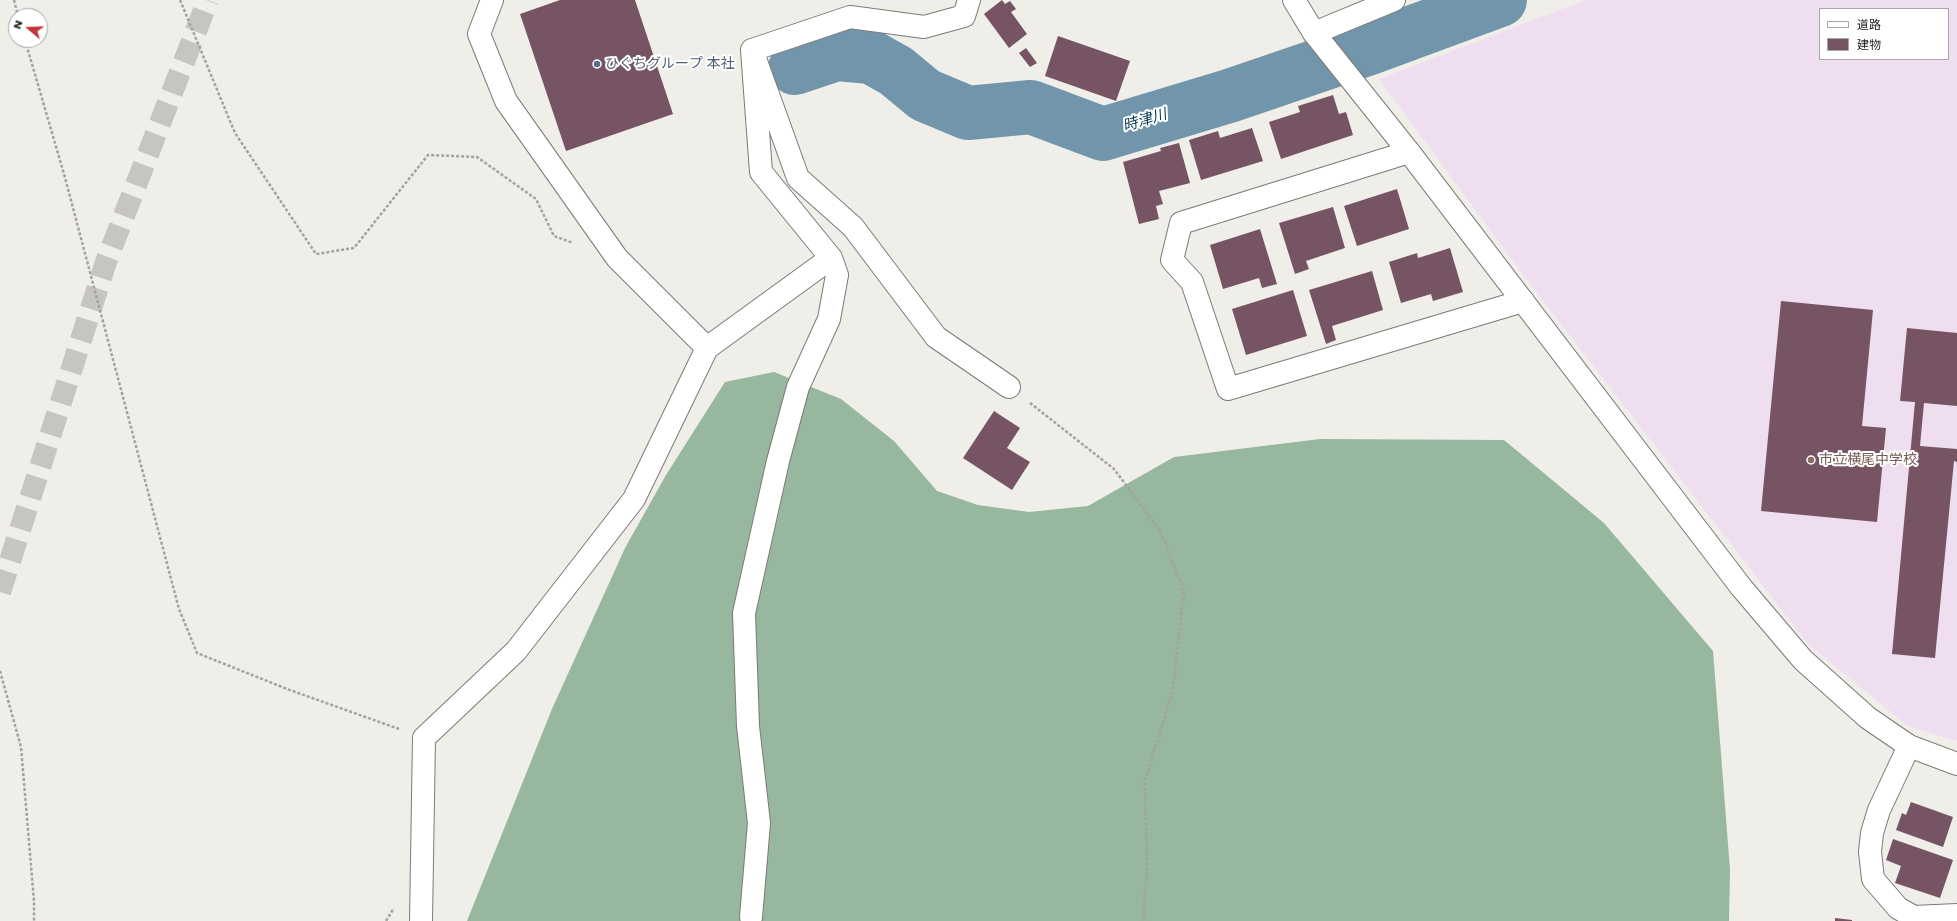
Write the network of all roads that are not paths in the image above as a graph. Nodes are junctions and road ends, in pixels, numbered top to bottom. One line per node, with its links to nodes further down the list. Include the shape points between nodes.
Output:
1 (492, 0): 10 (street, via 479,34 506,101 618,258)
2 (969, 0): 6 (street, via 964,16 924,27 850,17)
3 (1294, 0): 5 (street)
4 (1394, 0): 5 (street)
5 (1315, 34): 7 (street)
6 (752, 50): 8 (street, via 761,172); 11 (street, via 798,178 853,227 936,337)
7 (1409, 152): 9 (street); 9 (street, via 1181,224 1172,260 1192,282 1228,389)
8 (831, 258): 10 (street); 15 (street, via 837,275 829,319 798,387 778,461 744,613 748,726 759,823)
9 (1523, 301): 12 (street, via 1741,587 1803,660 1868,718)
10 (707, 348): 16 (street, via 634,499 516,651 424,738)
11 (1009, 387)
12 (1910, 746): 13 (street); 14 (street, via 1879,810 1872,833 1870,852 1873,879 1898,908 1914,917)
13 (1957, 764)
14 (1957, 915)
15 (751, 917)
16 (420, 921)

